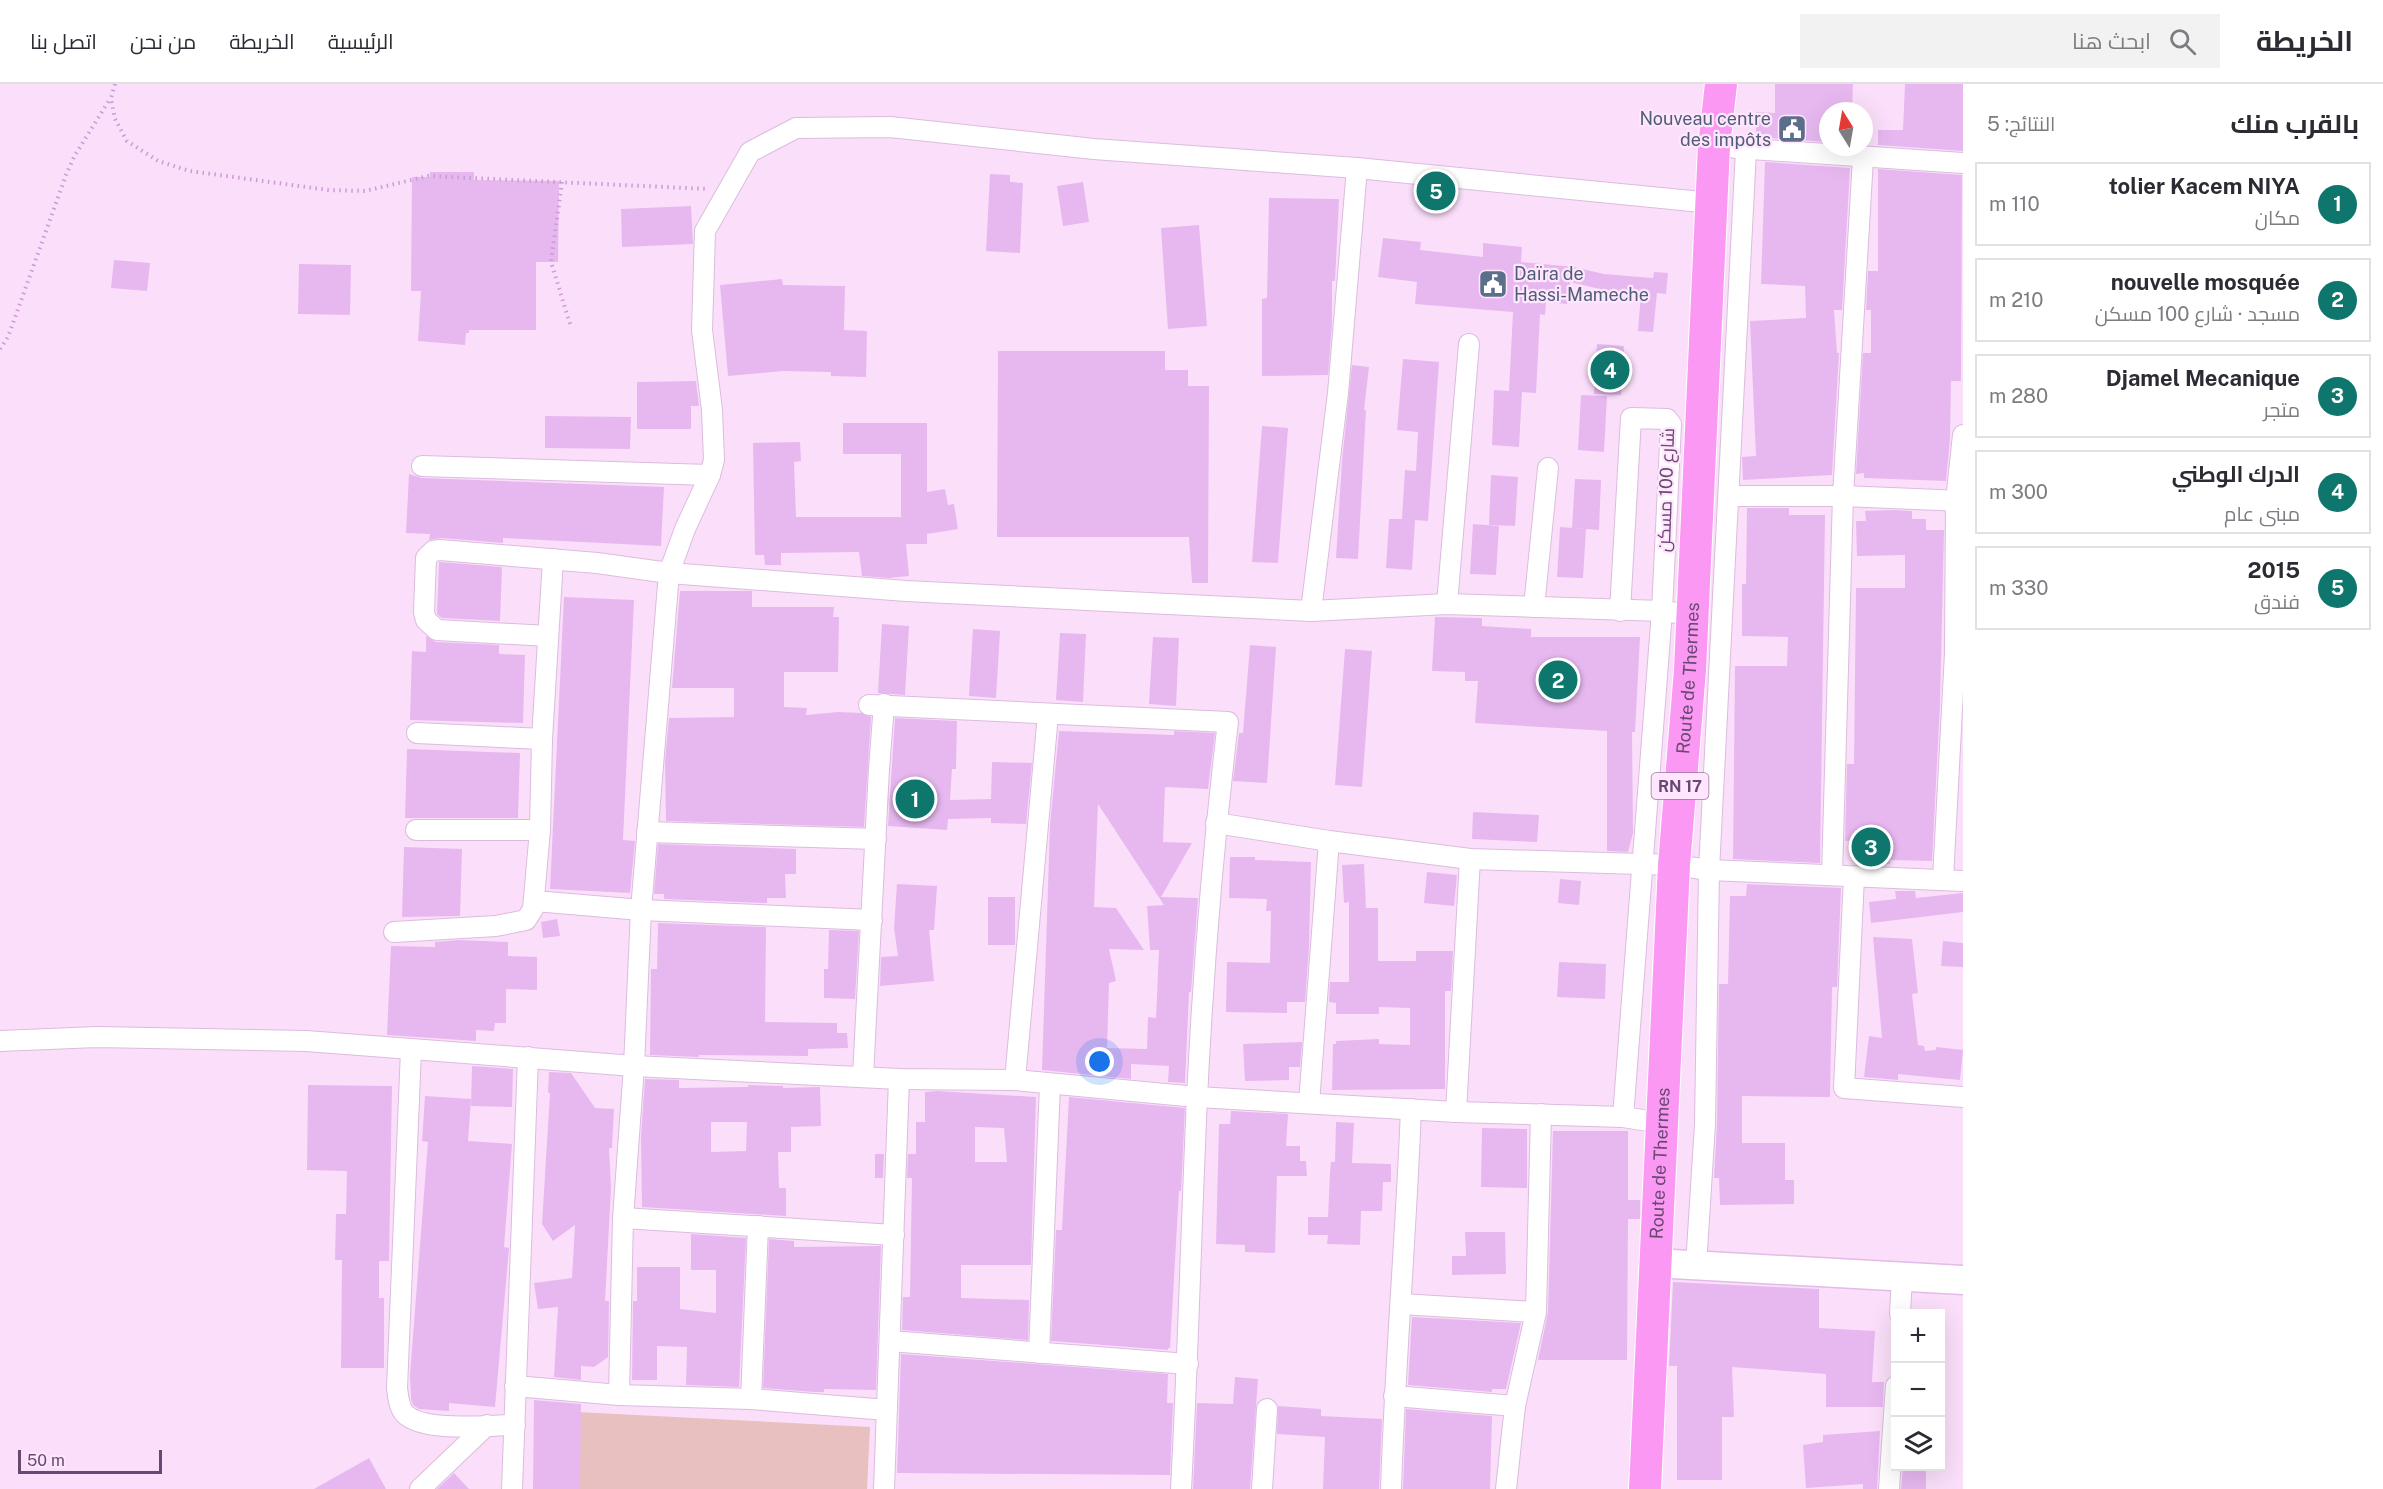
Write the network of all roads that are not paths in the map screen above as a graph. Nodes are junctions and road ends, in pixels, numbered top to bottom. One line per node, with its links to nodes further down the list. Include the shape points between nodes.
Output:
1 (1721, 84): 2 (main road, Route de Thermes / RN 17)
2 (1714, 146): 3 (street); 7 (main road, Route de Thermes / RN 17)
3 (1746, 150): 4 (street); 13 (street)
4 (1863, 158): 5 (street); 14 (street)
5 (1963, 163)
6 (1357, 168): 7 (street); 12 (street, via 1094,148 890,127 796,128 750,152 705,231 702,330 712,410 714,460); 20 (street, via 1338,393)
7 (1712, 203): 23 (main road, Route de Thermes / RN 17)
8 (1469, 344): 18 (street)
9 (1963, 435): 15 (street)
10 (422, 466): 12 (street)
11 (1548, 468): 19 (street)
12 (710, 475): 17 (street)
13 (1729, 496): 14 (street); 39 (street)
14 (1843, 496): 15 (street); 40 (street)
15 (1960, 500): 25 (street)
16 (554, 559): 17 (street); 24 (street); 24 (street, via 440,550 426,558 424,567 424,612 426,620 437,630)
17 (669, 573): 20 (street, via 906,591); 33 (street)
18 (1447, 604): 19 (street); 20 (street)
19 (1534, 607): 21 (street)
20 (1311, 610)
21 (1620, 610): 22 (street); 22 (street, شارع 100 مسكن, via 1631,418 1667,419 1671,423)
22 (1662, 611): 23 (street); 37 (street)
23 (1693, 615): 38 (main road, Route de Thermes / RN 17)
24 (548, 636): 28 (street)
25 (1959, 653): 29 (street)
26 (1048, 714): 30 (street, via 1228,722); 34 (street, via 877,705); 54 (street)
27 (417, 733): 28 (street)
28 (542, 739): 32 (street)
29 (1957, 762): 42 (street)
30 (1216, 823): 35 (street); 57 (street)
31 (416, 830): 32 (street)
32 (540, 830): 44 (street)
33 (647, 832): 34 (street); 45 (street)
34 (876, 839): 46 (street)
35 (1329, 841): 36 (street); 58 (street)
36 (1470, 859): 37 (street); 60 (street)
37 (1641, 864): 38 (street); 62 (street)
38 (1674, 866): 39 (street); 63 (main road, Route de Thermes / RN 17)
39 (1709, 870): 40 (street); 68 (street, via 1705,1124)
40 (1832, 874): 41 (street)
41 (1854, 877): 42 (street); 56 (street, via 1844,1089)
42 (1943, 879): 43 (street)
43 (1963, 880)
44 (535, 901): 45 (street); 47 (street, via 529,918 517,922)
45 (641, 910): 46 (street); 51 (street)
46 (872, 920): 52 (street)
47 (394, 932)
48 (0, 1041): 49 (street, via 98,1037 306,1041)
49 (411, 1050): 50 (street); 85 (street, via 399,1402 404,1413 417,1422)
50 (528, 1057): 51 (street); 77 (street)
51 (634, 1066): 52 (street); 64 (street)
52 (863, 1076): 53 (street)
53 (899, 1079): 54 (street); 66 (street)
54 (1015, 1080): 55 (street)
55 (1050, 1085): 57 (street); 75 (street)
56 (1963, 1096)
57 (1197, 1097): 58 (street); 76 (street)
58 (1309, 1103): 59 (street)
59 (1412, 1109): 60 (street); 71 (street)
60 (1456, 1112): 61 (street)
61 (1541, 1114): 62 (street); 73 (street)
62 (1623, 1117): 63 (street)
63 (1662, 1123): 67 (main road, Route de Thermes / RN 17)
64 (623, 1218): 65 (street); 78 (street)
65 (758, 1226): 66 (street); 80 (street)
66 (894, 1235): 74 (street)
67 (1654, 1263): 68 (main road); 94 (main road, Route de Thermes / RN 17)
68 (1696, 1266): 69 (main road)
69 (1902, 1277): 70 (main road); 72 (street)
70 (1963, 1281)
71 (1401, 1304): 73 (street); 79 (street)
72 (1900, 1309)
73 (1536, 1312): 81 (street)
74 (890, 1341): 75 (street); 83 (street)
75 (1039, 1353): 76 (street)
76 (1188, 1364): 90 (street)
77 (514, 1386): 78 (street); 86 (street)
78 (619, 1395): 80 (street)
79 (1394, 1396): 81 (street); 92 (street)
80 (751, 1398): 83 (street)
81 (1515, 1406): 93 (street)
82 (1267, 1409): 91 (street)
83 (887, 1410): 89 (street)
84 (1894, 1417): 95 (street)
85 (487, 1425): 86 (street); 87 (street)
86 (515, 1425): 88 (street)
87 (420, 1489)
88 (512, 1489)
89 (884, 1489)
90 (1181, 1489)
91 (1262, 1489)
92 (1391, 1489)
93 (1506, 1489)
94 (1645, 1489)
95 (1889, 1489)

